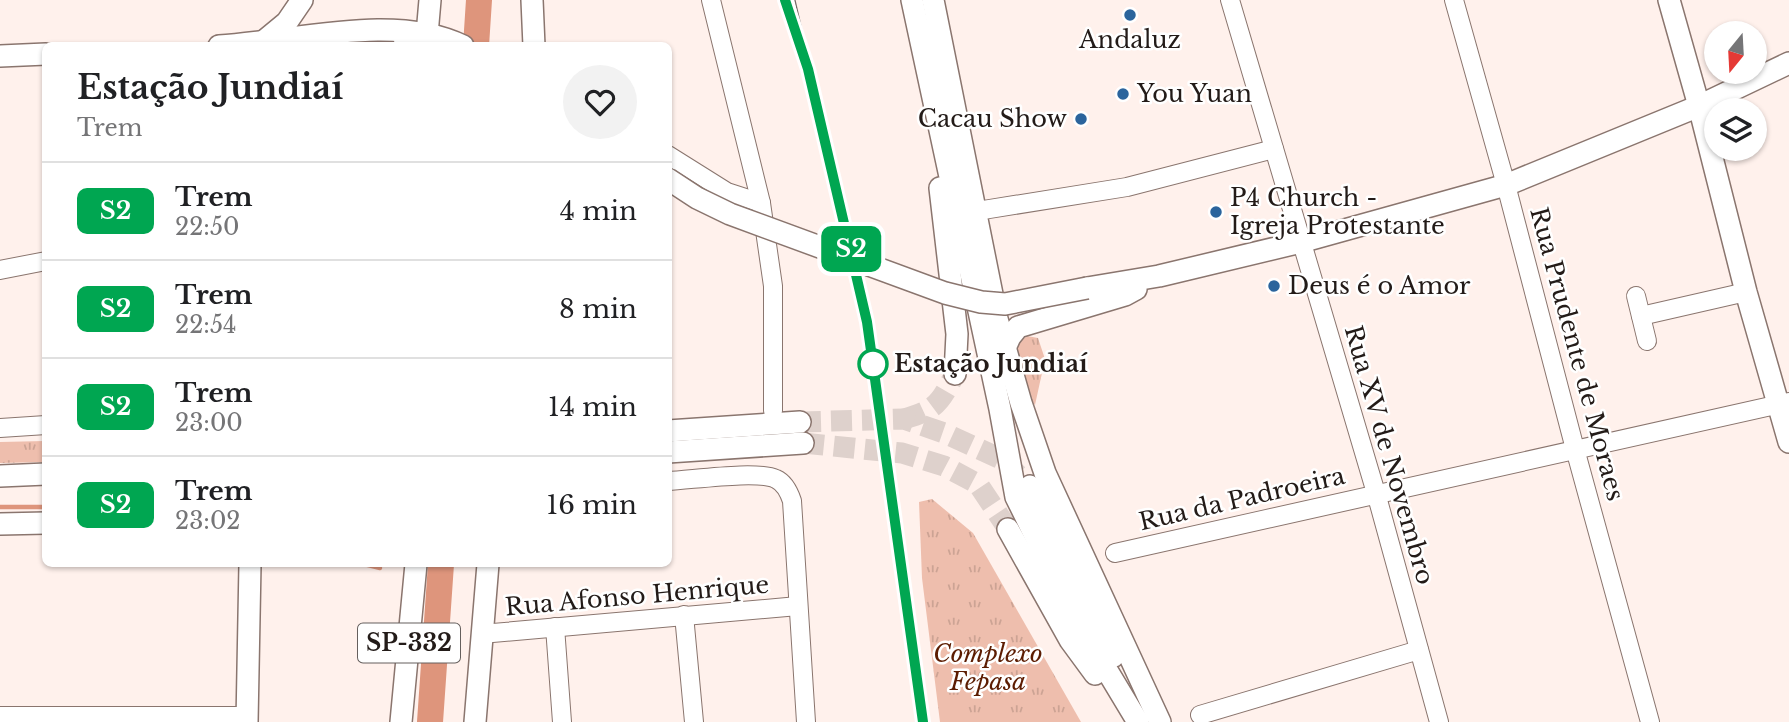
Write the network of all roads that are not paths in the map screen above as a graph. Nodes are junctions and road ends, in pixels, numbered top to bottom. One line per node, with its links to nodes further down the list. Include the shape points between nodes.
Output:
1 (302, 0): 12 (main road, via 287,22)
2 (430, 0): 11 (main road)
3 (533, 0): 15 (main road)
4 (711, 0): 25 (street)
5 (912, 0): 19 (main road)
6 (933, 0): 26 (main road)
7 (1230, 0): 21 (street, Rua XV de Novembro)
8 (1454, 0): 24 (street, Rua Prudente de Moraes)
9 (1669, 0): 20 (main road)
10 (379, 31): 11 (main road); 13 (main road); 14 (main road)
11 (440, 40)
12 (253, 42)
13 (263, 42)
14 (399, 42)
15 (534, 42)
16 (42, 54): 17 (main road)
17 (0, 56)
18 (1789, 64): 20 (main road)
19 (928, 72): 36 (main road, via 957,334); 74 (main road, via 1016,497 1076,619)
20 (1699, 106): 24 (main road); 31 (main road)
21 (1274, 149): 26 (street, via 1127,187); 27 (street, Rua XV de Novembro)
22 (672, 158): 25 (street, via 727,192)
23 (672, 182): 30 (main road, bridge, via 730,214 981,302 1005,304)
24 (1506, 185): 27 (main road); 45 (street, Rua Prudente de Moraes)
25 (761, 203): 38 (street, via 773,286)
26 (977, 211): 35 (main road)
27 (1301, 242): 30 (main road); 51 (street, Rua XV de Novembro)
28 (42, 262): 29 (street)
29 (0, 270)
30 (1159, 276): 35 (main road, via 1125,295 1018,327)
31 (1746, 292): 33 (street); 37 (main road)
32 (1636, 296): 33 (street)
33 (1641, 316): 34 (street)
34 (1647, 341)
35 (1006, 348): 64 (main road, via 1045,472)
36 (955, 374)
37 (1784, 403): 43 (main road); 45 (street, Rua da Padroeira)
38 (773, 411)
39 (800, 422): 42 (main road)
40 (42, 425): 41 (street)
41 (0, 428)
42 (672, 431)
43 (1789, 442)
44 (803, 443): 46 (main road)
45 (1575, 449): 51 (street, Rua da Padroeira); 76 (street, Rua Prudente de Moraes)
46 (672, 452)
47 (42, 474): 48 (main road)
48 (0, 476)
49 (672, 481): 59 (street, via 758,475 776,479 787,488 792,501)
50 (1030, 486): 64 (main road, via 1087,608 1130,684)
51 (1376, 493): 55 (street, Rua da Padroeira); 63 (street, Rua XV de Novembro)
52 (42, 523): 53 (main road)
53 (0, 524)
54 (1008, 529): 73 (main road, via 1070,640)
55 (1115, 553)
56 (250, 567): 67 (main road)
57 (416, 567): 68 (main road, SP-332)
58 (488, 567): 62 (main road, SP-332)
59 (798, 606): 60 (street, Rua Afonso Henrique); 72 (street)
60 (684, 615): 61 (street, Rua Afonso Henrique); 71 (street)
61 (555, 627): 62 (street, Rua Afonso Henrique); 70 (street)
62 (481, 634): 69 (main road, SP-332)
63 (1419, 650): 65 (street); 75 (street, Rua XV de Novembro)
64 (1156, 713)
65 (1200, 715)
66 (0, 716): 67 (street)
67 (247, 719)
68 (401, 722)
69 (475, 722)
70 (562, 722)
71 (694, 722)
72 (806, 722)
73 (1130, 722)
74 (1138, 722)
75 (1439, 722)
76 (1650, 722)

